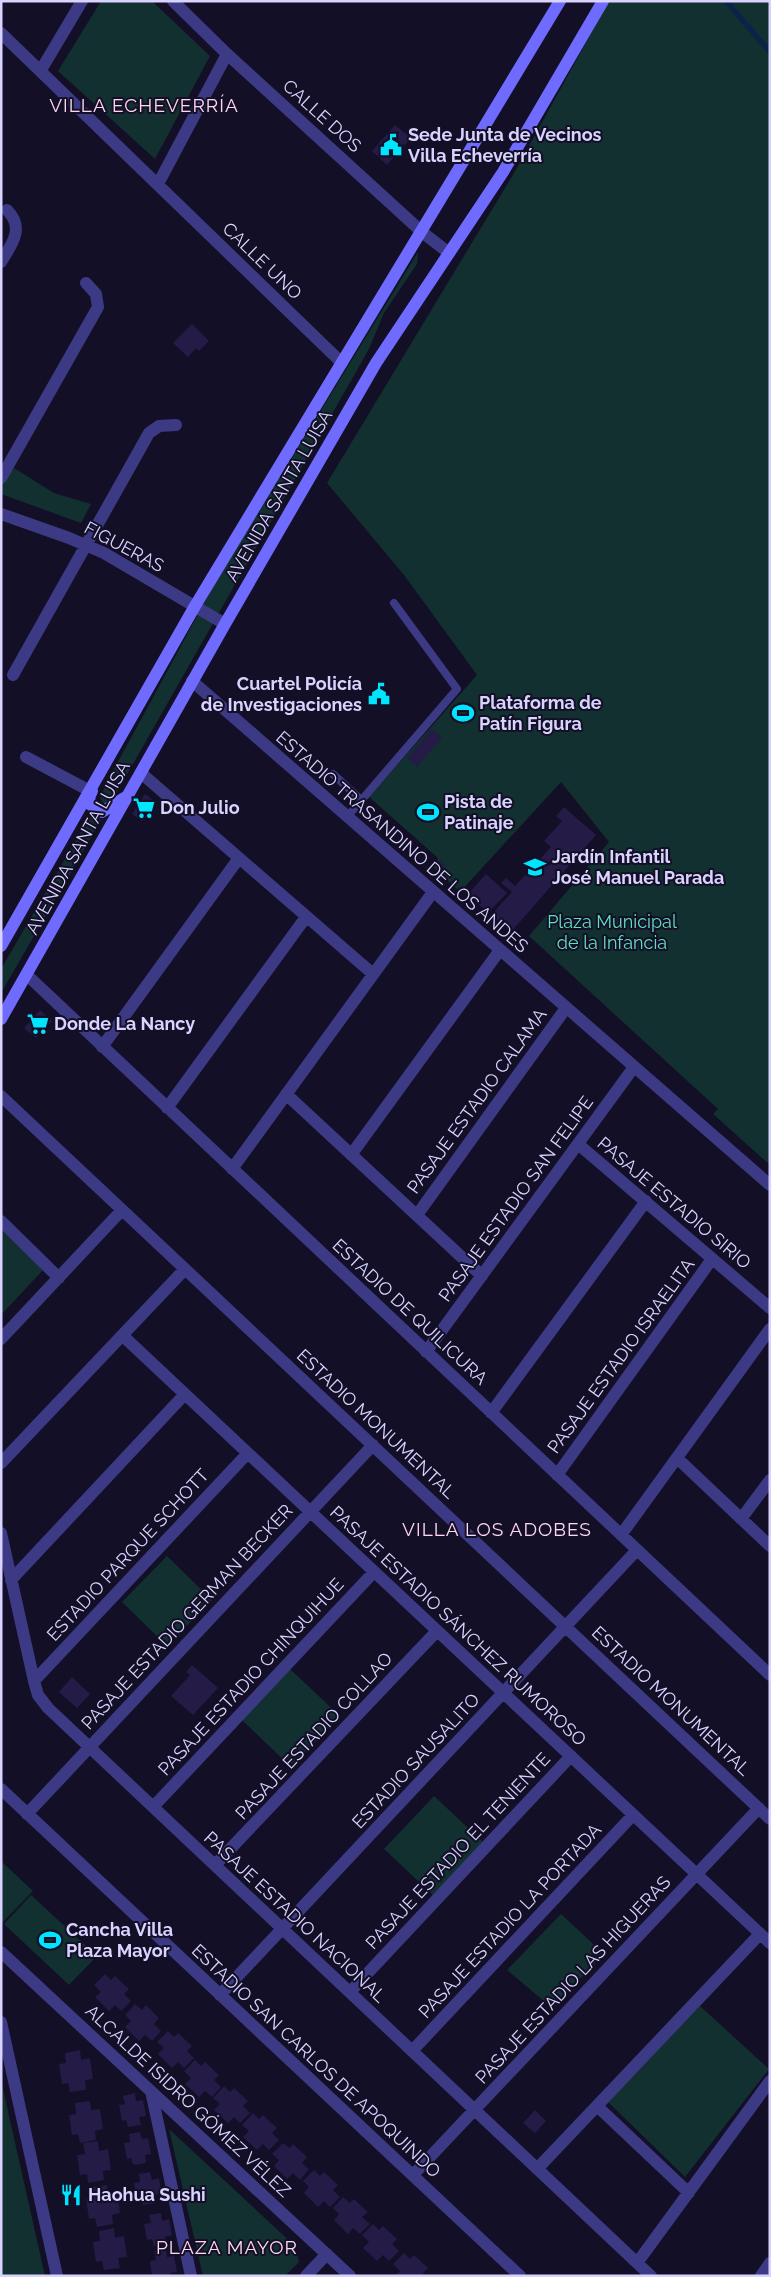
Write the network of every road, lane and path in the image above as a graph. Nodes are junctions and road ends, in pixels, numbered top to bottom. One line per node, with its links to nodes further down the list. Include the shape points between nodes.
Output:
1 (82, 1): 7 (street)
2 (173, 1): 6 (street, CALLE DOS)
3 (560, 1): 10 (main road, AVENIDA SANTA LUISA)
4 (603, 1): 11 (main road, AVENIDA SANTA LUISA, via 503,172)
5 (1, 33): 7 (street, CALLE UNO)
6 (227, 54): 8 (street); 10 (street, CALLE DOS)
7 (41, 70): 8 (street, CALLE UNO)
8 (158, 184): 14 (street, CALLE UNO)
9 (7, 210): 12 (street, via 16,220 17,234)
10 (422, 232): 11 (street, CALLE DOS); 14 (main road, AVENIDA SANTA LUISA)
11 (449, 253): 21 (main road, AVENIDA SANTA LUISA, via 376,364)
12 (1, 262)
13 (86, 283): 16 (street, via 96,294 98,307)
14 (342, 363): 20 (main road, AVENIDA SANTA LUISA)
15 (176, 425): 18 (street, via 159,426 149,433)
16 (1, 478)
17 (1, 514): 18 (street, FIGUERAS)
18 (86, 545): 20 (street, FIGUERAS); 22 (street)
19 (394, 603): 30 (lane, via 457,689)
20 (195, 606): 21 (street, FIGUERAS); 27 (main road, AVENIDA SANTA LUISA)
21 (225, 624): 23 (main road, AVENIDA SANTA LUISA)
22 (13, 676)
23 (192, 681): 25 (main road, AVENIDA SANTA LUISA); 31 (street, ESTADIO TRASANDINO DE LOS ANDES)
24 (26, 757): 28 (street)
25 (141, 773): 29 (main road, AVENIDA SANTA LUISA); 32 (street)
26 (333, 774): 30 (lane)
27 (96, 779): 28 (main road, AVENIDA SANTA LUISA); 29 (main road, via 89,802 98,811 104,812)
28 (90, 791): 35 (main road, AVENIDA SANTA LUISA)
29 (127, 796): 38 (main road, AVENIDA SANTA LUISA)
30 (361, 800): 31 (lane)
31 (347, 817): 33 (street, ESTADIO TRASANDINO DE LOS ANDES)
32 (239, 858): 34 (street); 41 (street)
33 (433, 892): 36 (street, ESTADIO TRASANDINO DE LOS ANDES); 37 (street)
34 (306, 916): 37 (street); 45 (street)
35 (1, 946)
36 (500, 950): 39 (street, ESTADIO TRASANDINO DE LOS ANDES); 47 (street)
37 (373, 974): 43 (street)
38 (27, 975): 40 (main road, AVENIDA SANTA LUISA); 41 (street, ESTADIO DE QUILICURA)
39 (566, 1008): 42 (street, ESTADIO TRASANDINO DE LOS ANDES); 52 (street, PASAJE ESTADIO CALAMA)
40 (1, 1019)
41 (102, 1047): 45 (street, ESTADIO DE QUILICURA)
42 (634, 1067): 46 (street, PASAJE ESTADIO SAN FELIPE); 49 (street, ESTADIO TRASANDINO DE LOS ANDES)
43 (286, 1094): 47 (street); 48 (street)
44 (1, 1096): 51 (street, ESTADIO MONUMENTAL)
45 (167, 1108): 48 (street, ESTADIO DE QUILICURA)
46 (578, 1144): 50 (street, PASAJE ESTADIO SIRIO); 56 (street, PASAJE ESTADIO SAN FELIPE)
47 (352, 1155): 52 (street)
48 (232, 1169): 62 (street, ESTADIO DE QUILICURA)
49 (770, 1186)
50 (646, 1202): 54 (street, PASAJE ESTADIO SIRIO); 64 (street)
51 (122, 1210): 55 (street, ESTADIO MONUMENTAL); 57 (street)
52 (417, 1215): 56 (street)
53 (1, 1221): 57 (street)
54 (712, 1259): 58 (street, PASAJE ESTADIO SIRIO); 69 (street, PASAJE ESTADIO ISRAELITA)
55 (185, 1269): 60 (street); 65 (street, ESTADIO MONUMENTAL)
56 (482, 1276): 62 (street, PASAJE ESTADIO SAN FELIPE)
57 (59, 1278): 61 (street)
58 (770, 1308)
59 (770, 1329): 67 (street)
60 (122, 1335): 63 (street, PASAJE ESTADIO SÁNCHEZ RUMOROSO); 68 (street)
61 (1, 1339)
62 (426, 1352): 64 (street, ESTADIO DE QUILICURA)
63 (185, 1394): 66 (street, PASAJE ESTADIO SÁNCHEZ RUMOROSO); 78 (street)
64 (491, 1413): 69 (street, ESTADIO DE QUILICURA)
65 (373, 1445): 71 (street, PASAJE ESTADIO GERMAN BECKER); 79 (street, ESTADIO MONUMENTAL)
66 (248, 1453): 71 (street, PASAJE ESTADIO SÁNCHEZ RUMOROSO); 82 (street, ESTADIO PARQUE SCHOTT)
67 (677, 1458): 72 (street); 74 (street)
68 (1, 1463)
69 (557, 1474): 74 (street, ESTADIO DE QUILICURA)
70 (770, 1480): 72 (street)
71 (310, 1512): 77 (street, PASAJE ESTADIO SÁNCHEZ RUMOROSO); 84 (street, PASAJE ESTADIO GERMAN BECKER)
72 (741, 1519): 75 (street)
73 (1, 1533): 78 (street, PASAJE ESTADIO NACIONAL)
74 (621, 1535): 76 (street, ESTADIO DE QUILICURA)
75 (770, 1546)
76 (637, 1550): 79 (street, ESTADIO SAUSALITO); 81 (street, ESTADIO DE QUILICURA)
77 (374, 1572): 80 (street, PASAJE ESTADIO SÁNCHEZ RUMOROSO); 87 (street, PASAJE ESTADIO CHINQUIHUE)
78 (11, 1580): 82 (street, PASAJE ESTADIO NACIONAL)
79 (566, 1626): 83 (street, ESTADIO SAUSALITO); 88 (street, ESTADIO MONUMENTAL)
80 (438, 1631): 83 (street, PASAJE ESTADIO SÁNCHEZ RUMOROSO); 92 (street, PASAJE ESTADIO COLLAO)
81 (770, 1675)
82 (34, 1681): 84 (street, PASAJE ESTADIO NACIONAL, via 38,1695 48,1708)
83 (504, 1693): 85 (street, PASAJE ESTADIO SÁNCHEZ RUMOROSO); 94 (street, ESTADIO SAUSALITO)
84 (90, 1747): 87 (street, PASAJE ESTADIO NACIONAL); 89 (street, PASAJE ESTADIO GERMAN BECKER)
85 (571, 1756): 90 (street, PASAJE ESTADIO SÁNCHEZ RUMOROSO); 98 (street, PASAJE ESTADIO EL TENIENTE)
86 (1, 1789): 89 (street, ESTADIO SAN CARLOS DE APOQUINDO)
87 (153, 1807): 92 (street, PASAJE ESTADIO NACIONAL)
88 (759, 1808): 91 (street, ESTADIO MONUMENTAL); 93 (street, PASAJE ESTADIO LAS HIGUERAS)
89 (27, 1814): 99 (street, ESTADIO SAN CARLOS DE APOQUINDO)
90 (633, 1815): 93 (street, PASAJE ESTADIO SÁNCHEZ RUMOROSO); 101 (street, PASAJE ESTADIO LA PORTADA)
91 (770, 1819)
92 (215, 1865): 94 (street, PASAJE ESTADIO NACIONAL)
93 (697, 1874): 95 (street, PASAJE ESTADIO SÁNCHEZ RUMOROSO); 106 (street, PASAJE ESTADIO LAS HIGUERAS)
94 (282, 1929): 98 (street, PASAJE ESTADIO NACIONAL); 99 (street, ESTADIO SAUSALITO)
95 (760, 1934): 96 (street, PASAJE ESTADIO SÁNCHEZ RUMOROSO); 105 (street)
96 (770, 1943)
97 (1, 1952): 104 (street, ALCALDE ISIDRO GÓMEZ VÉLEZ)
98 (350, 1992): 101 (street, PASAJE ESTADIO NACIONAL)
99 (220, 1995): 108 (street, ESTADIO SAN CARLOS DE APOQUINDO)
100 (1, 2022): 102 (street)
101 (412, 2051): 106 (street, PASAJE ESTADIO NACIONAL)
102 (6, 2062): 113 (street)
103 (770, 2081): 109 (street)
104 (151, 2091): 110 (street, ALCALDE ISIDRO GÓMEZ VÉLEZ); 114 (street)
105 (597, 2106): 107 (street); 109 (street)
106 (475, 2110): 107 (street, PASAJE ESTADIO NACIONAL); 108 (street, PASAJE ESTADIO LAS HIGUERAS)
107 (537, 2169): 111 (street, PASAJE ESTADIO NACIONAL)
108 (413, 2175): 117 (street, ESTADIO SAN CARLOS DE APOQUINDO)
109 (689, 2193): 111 (street)
110 (327, 2254): 115 (street); 116 (street, ALCALDE ISIDRO GÓMEZ VÉLEZ)
111 (638, 2263): 118 (street, PASAJE ESTADIO NACIONAL)
112 (770, 2263): 119 (street)
113 (57, 2276)
114 (191, 2276)
115 (306, 2276)
116 (350, 2276)
117 (520, 2276)
118 (651, 2276)
119 (761, 2276)

